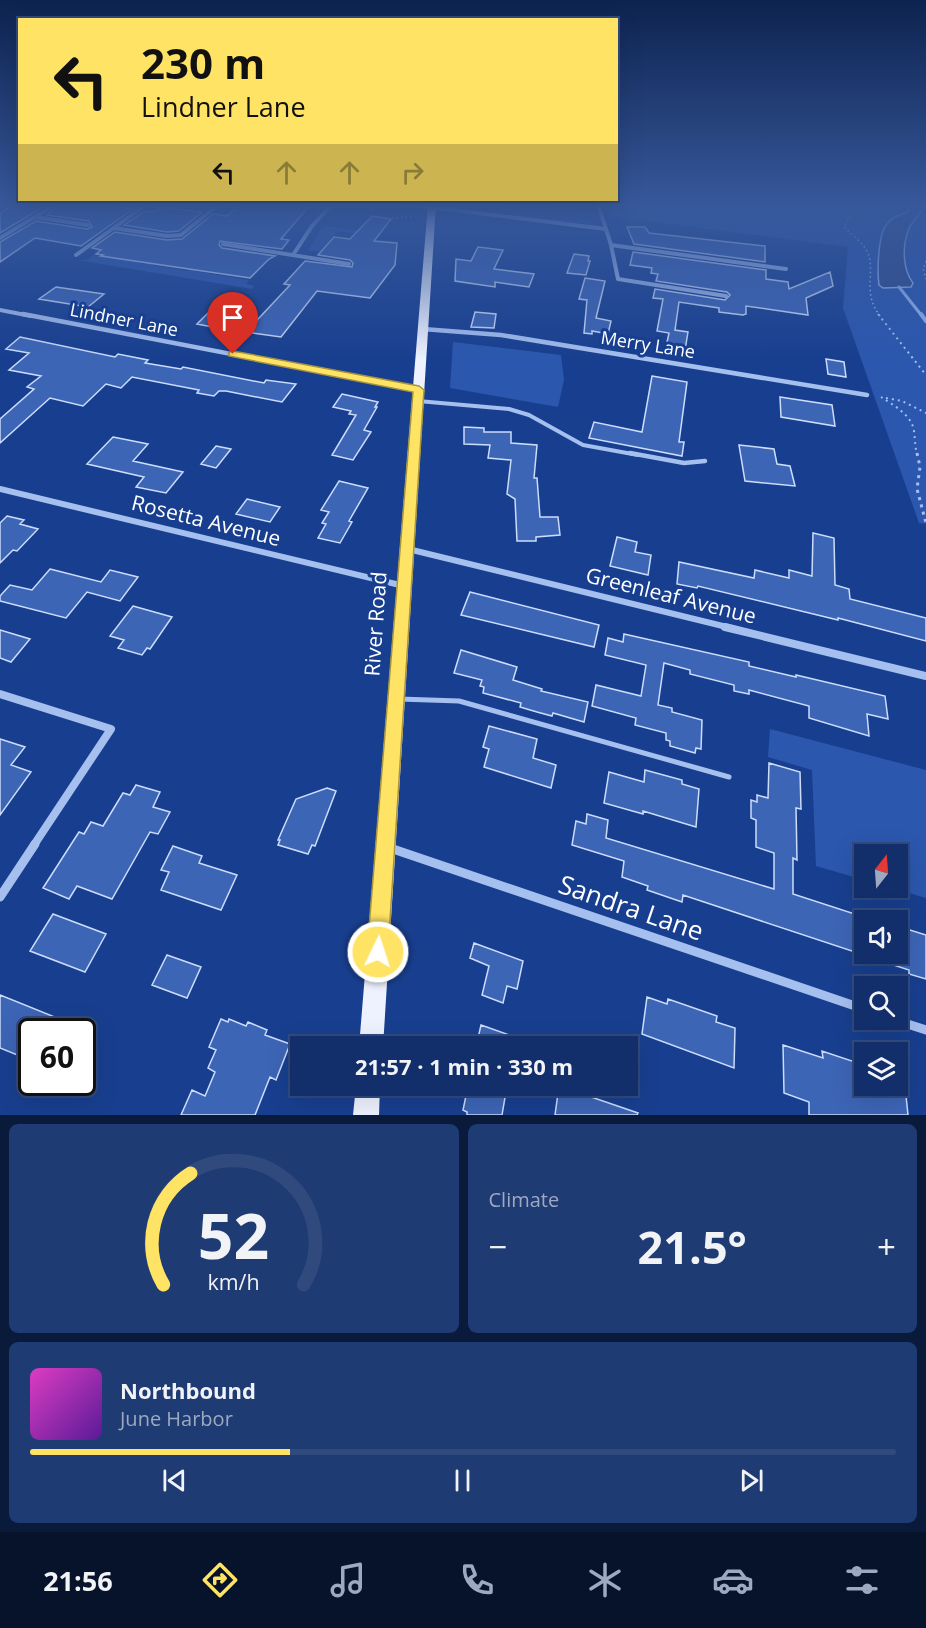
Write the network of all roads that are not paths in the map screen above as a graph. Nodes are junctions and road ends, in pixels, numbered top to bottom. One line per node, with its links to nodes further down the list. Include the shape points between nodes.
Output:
1 (300, 256): 5 (street)
2 (428, 256): 9 (main road, River Road)
3 (613, 256): 7 (street, via 618,279)
4 (691, 256): 6 (street)
5 (350, 264)
6 (786, 269)
7 (726, 296)
8 (0, 310): 10 (street, Lindner Lane)
9 (423, 329): 10 (main road, River Road); 11 (street, Merry Lane, via 501,334)
10 (418, 395): 12 (lane, via 510,409 588,446 684,463); 14 (main road, River Road)
11 (867, 395)
12 (705, 461)
13 (0, 489): 15 (street, Rosetta Avenue)
14 (407, 549): 15 (main road, River Road); 16 (street, Greenleaf Avenue)
15 (404, 586): 18 (main road, River Road)
16 (926, 676)
17 (0, 694): 21 (street, via 111,729)
18 (396, 699): 19 (lane, via 459,701); 20 (main road, River Road)
19 (729, 777)
20 (385, 847): 22 (street, Sandra Lane); 25 (main road, River Road)
21 (0, 897)
22 (854, 1006)
23 (908, 1024): 24 (street)
24 (926, 1030)
25 (371, 1036)
26 (367, 1096): 27 (main road)
27 (366, 1115)

